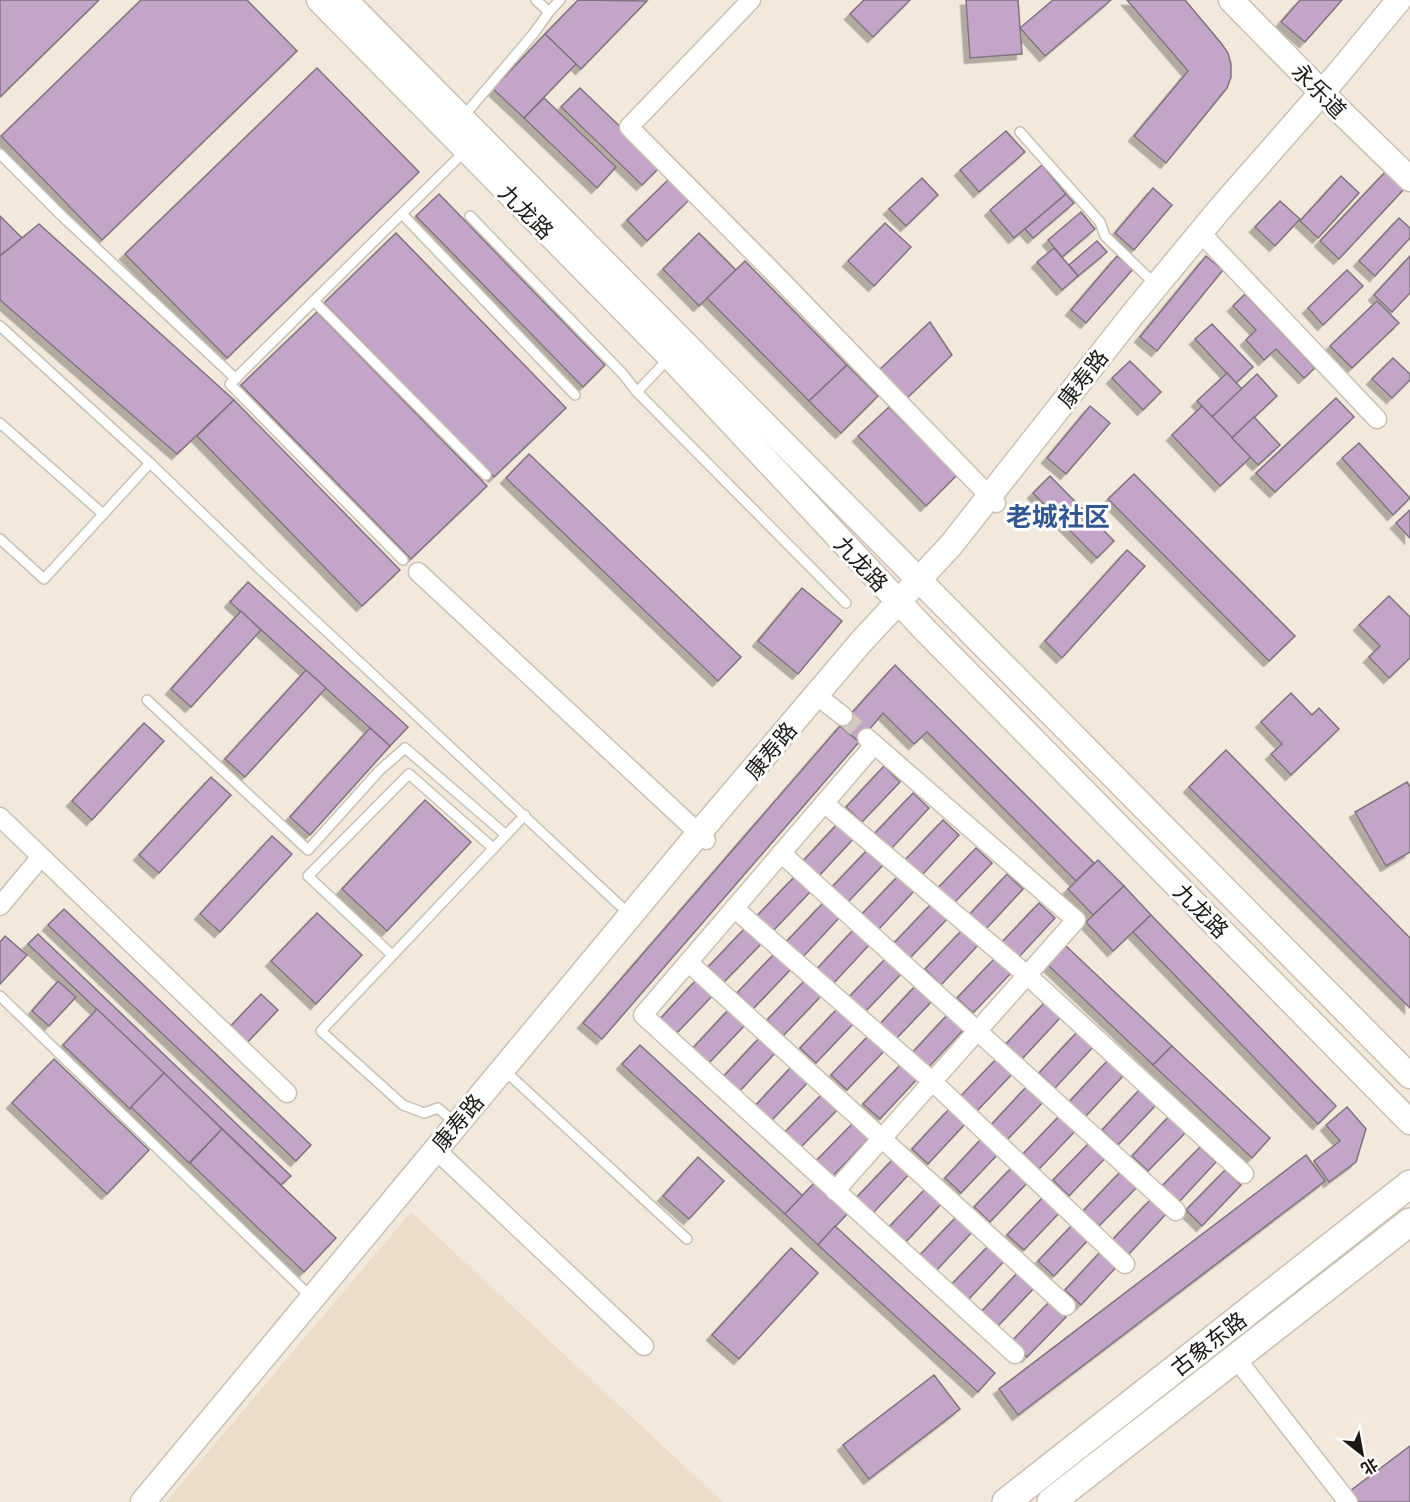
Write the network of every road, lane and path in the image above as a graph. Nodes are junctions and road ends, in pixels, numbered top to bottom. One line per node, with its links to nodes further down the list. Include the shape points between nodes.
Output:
1 (318, 0): 14 (main road, 九龙路)
2 (345, 0): 12 (main road, 九龙路)
3 (536, 0): 10 (lane)
4 (560, 0): 10 (lane)
5 (751, 0): 32 (street, via 629,127)
6 (1231, 0): 11 (main road, 永乐道)
7 (1247, 0): 11 (main road, 永乐道)
8 (1399, 0): 11 (main road, 康寿路)
9 (1410, 2): 11 (main road, 康寿路)
10 (549, 12): 12 (lane)
11 (1329, 92): 16 (main road, 永乐道); 17 (main road, 永乐道); 20 (main road, 康寿路)
12 (461, 118): 37 (main road, 九龙路)
13 (1020, 132): 21 (lane, via 1100,222 1106,236)
14 (466, 150): 18 (lane); 24 (main road, 九龙路)
15 (0, 154): 25 (lane)
16 (1410, 166)
17 (1410, 179)
18 (402, 214): 22 (lane); 27 (lane)
19 (470, 216): 26 (lane)
20 (1204, 236): 21 (main road, 康寿路); 28 (street)
21 (1160, 288): 32 (main road, 康寿路)
22 (314, 301): 25 (lane); 31 (lane)
23 (0, 326): 30 (lane)
24 (670, 357): 26 (lane); 39 (main road, 九龙路)
25 (236, 379): 35 (lane, via 230,384)
26 (637, 392): 38 (lane)
27 (575, 395)
28 (1377, 419)
29 (0, 423): 33 (lane)
30 (150, 463): 33 (lane); 44 (lane)
31 (486, 475)
32 (993, 500): 37 (main road, 康寿路, via 958,551)
33 (103, 514): 34 (lane, via 44,579)
34 (0, 539)
35 (403, 560)
36 (418, 572): 47 (street)
37 (921, 584): 39 (main road, 康寿路); 60 (main road, 九龙路)
38 (846, 603)
39 (902, 605): 40 (main road, 康寿路); 63 (main road, 九龙路)
40 (820, 698): 42 (street); 47 (main road, 康寿路)
41 (147, 700): 46 (lane, via 308,850 405,748)
42 (843, 716)
43 (824, 803): 49 (street); 56 (street); 56 (street, via 870,741 1076,920)
44 (525, 815): 46 (lane); 53 (lane)
45 (0, 818): 50 (street)
46 (506, 835): 48 (lane)
47 (702, 836): 53 (main road, 康寿路)
48 (493, 848): 54 (lane); 54 (lane, via 408,774 308,876)
49 (781, 853): 52 (street); 58 (street)
50 (40, 858): 51 (street); 62 (street)
51 (0, 906)
52 (734, 908): 55 (street); 61 (street)
53 (634, 918): 59 (main road, 康寿路)
54 (392, 955): 64 (lane, via 321,1031 403,1105 424,1113 438,1108)
55 (688, 962): 65 (street); 69 (street, via 643,1015)
56 (1027, 975): 58 (street); 67 (street)
57 (0, 996): 74 (lane)
58 (977, 1031): 61 (street); 70 (street)
59 (506, 1072): 64 (main road, 康寿路); 72 (lane)
60 (1410, 1076)
61 (933, 1082): 65 (street); 73 (street)
62 (287, 1093)
63 (1410, 1122)
64 (460, 1127): 66 (main road, 康寿路)
65 (882, 1138): 69 (street); 75 (street)
66 (439, 1152): 74 (main road, 康寿路); 76 (street)
67 (1244, 1174)
68 (1410, 1184): 81 (main road, 古象东路)
69 (835, 1191): 77 (street)
70 (1176, 1211)
71 (1410, 1222): 78 (main road, 古象东路)
72 (687, 1239)
73 (1125, 1264)
74 (316, 1301): 79 (main road, 康寿路); 80 (main road, 康寿路)
75 (1066, 1306)
76 (644, 1346)
77 (1015, 1354)
78 (1235, 1358): 82 (main road, 古象东路); 83 (street)
79 (143, 1502)
80 (156, 1502)
81 (1006, 1502)
82 (1051, 1502)
83 (1347, 1502)

